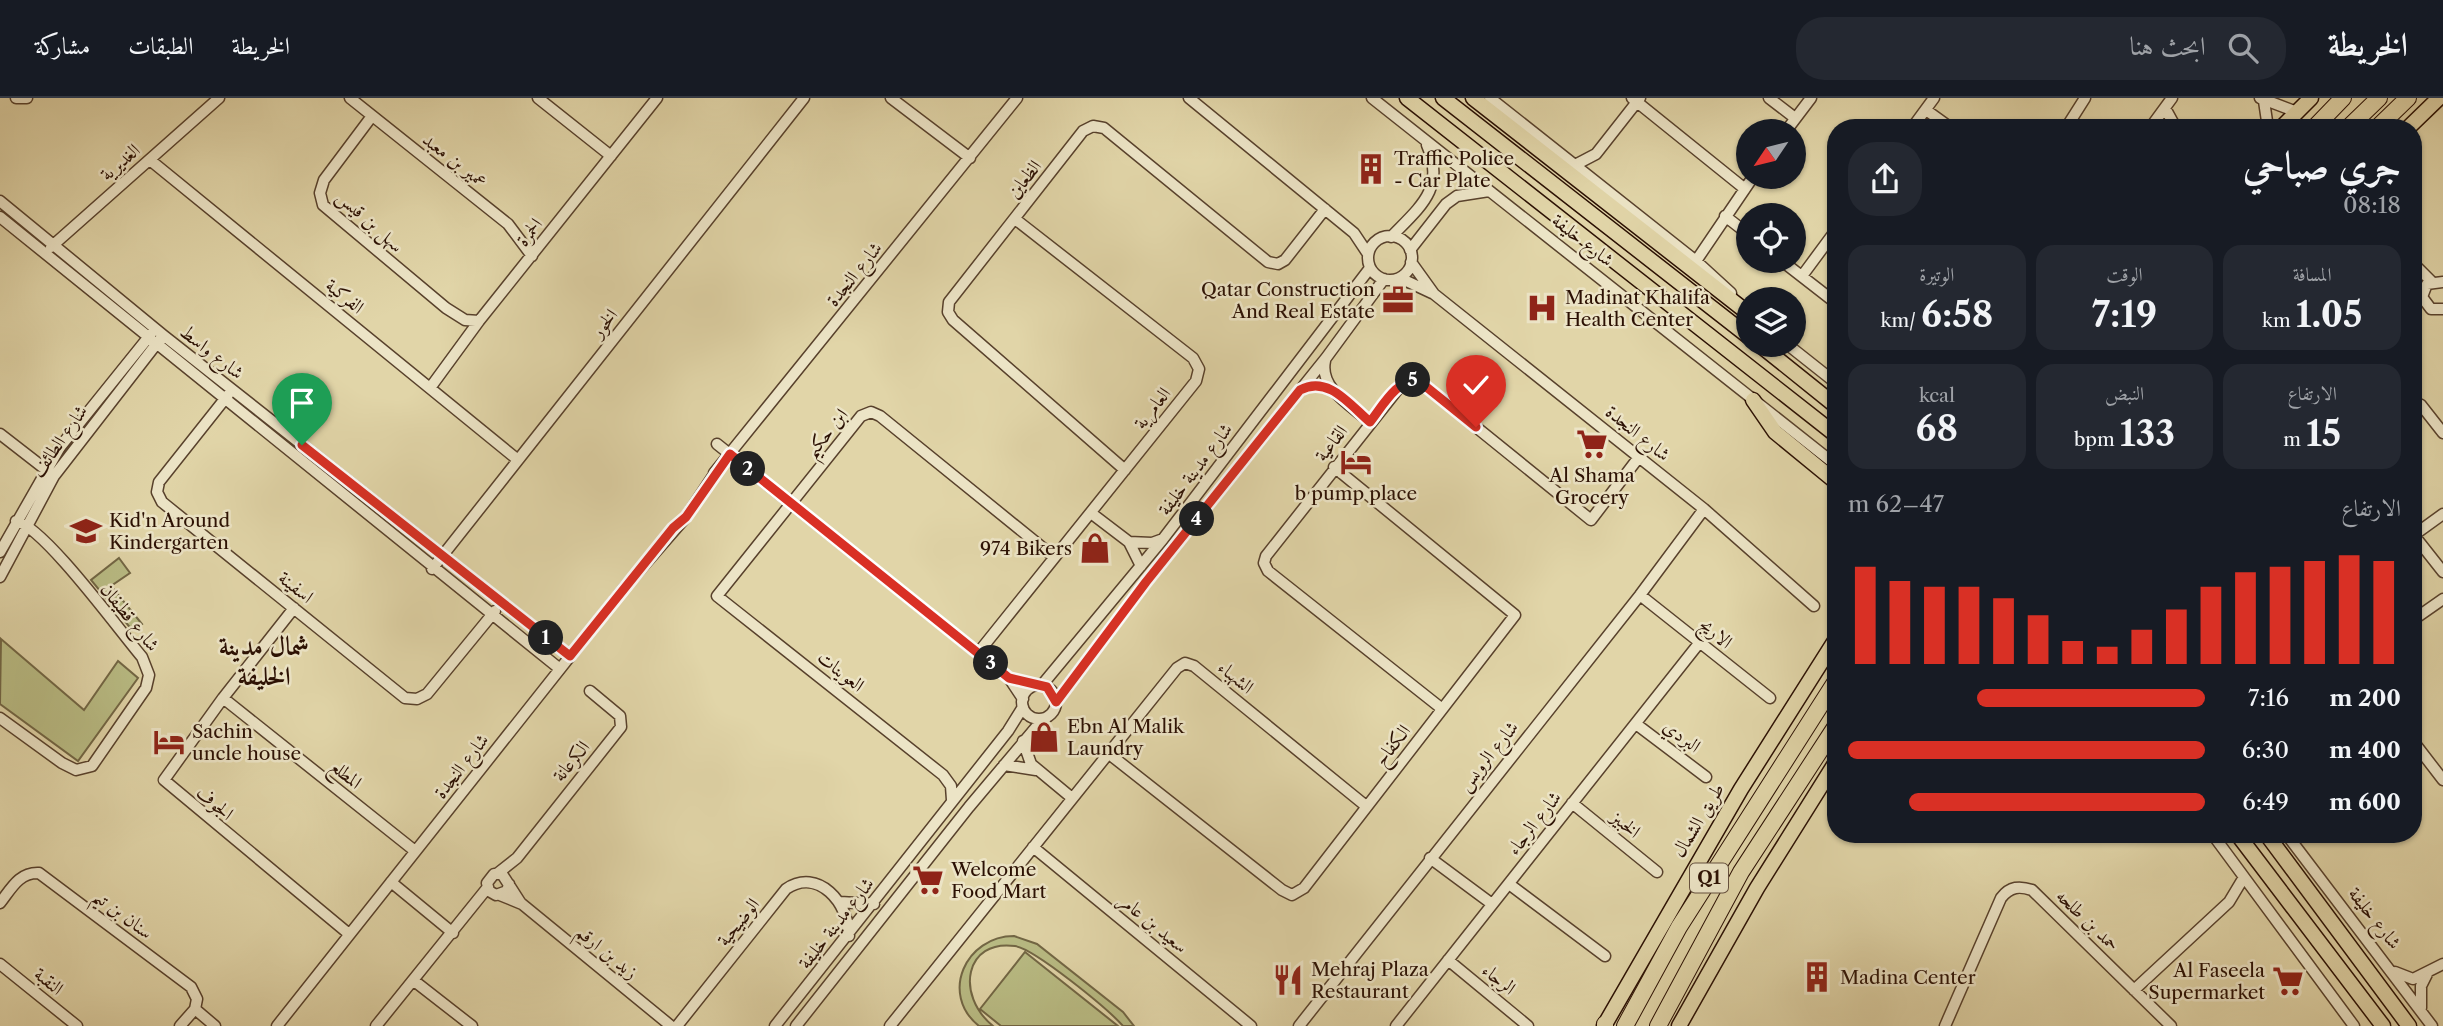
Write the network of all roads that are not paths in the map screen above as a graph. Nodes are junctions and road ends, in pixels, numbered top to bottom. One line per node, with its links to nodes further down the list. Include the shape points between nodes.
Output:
1 (16, 98): 2 (street)
2 (26, 98)
3 (350, 98): 31 (street, عمير بن معبد)
4 (538, 98): 46 (street)
5 (657, 98): 46 (street, الحمرة)
6 (804, 98): 106 (street, الخور)
7 (891, 98): 47 (street)
8 (1017, 98): 47 (street, شارع النجدة)
9 (1189, 98): 55 (street)
10 (1371, 98): 44 (street, شارع خليفة)
11 (1407, 98): 99 (main road, شارع خليفة)
12 (1443, 98): 84 (main road, شارع خليفة)
13 (1473, 98): 80 (main road)
14 (1490, 98): 49 (street)
15 (1769, 98): 32 (street)
16 (1811, 98): 32 (street)
17 (1934, 98): 29 (street)
18 (2085, 98): 35 (street)
19 (2172, 98): 28 (street)
20 (2311, 98): 30 (main road)
21 (2343, 98): 40 (highway)
22 (2379, 98): 41 (highway)
23 (2408, 98): 42 (highway)
24 (2438, 98): 43 (main road)
25 (1636, 99): 45 (street); 51 (street)
26 (2262, 99): 30 (street); 38 (street)
27 (213, 100): 48 (street, الغديرية)
28 (2165, 108): 36 (street); 37 (street)
29 (1926, 110): 33 (street); 34 (street)
30 (2297, 112): 39 (main road)
31 (372, 116): 67 (street, عمير بن معبد, via 508,224); 83 (street, سهل بن قيس, via 324,180 320,192 323,205 452,313)
32 (1795, 118)
33 (1919, 119)
34 (1938, 119)
35 (2072, 119)
36 (2157, 119)
37 (2171, 119)
38 (2266, 119)
39 (2290, 119)
40 (2323, 119)
41 (2357, 119)
42 (2386, 119)
43 (2417, 119)
44 (1426, 143): 53 (street, شارع خليفة); 61 (street, via 1436,170 1432,188)
45 (1596, 154): 49 (street); 50 (street)
46 (611, 156): 67 (street, الحمرة)
47 (970, 158): 103 (street, شارع النجدة)
48 (150, 160): 63 (street, الغديرية); 91 (street, الفركية)
49 (1575, 165): 50 (street)
50 (1594, 180): 68 (street)
51 (1736, 182)
52 (1745, 189): 56 (street)
53 (1489, 191): 64 (street, via 1457,196 1446,204); 96 (street, شارع خليفة)
54 (0, 201): 63 (street, شارع واسط)
55 (1325, 209): 58 (street, الظعاين, via 1285,260 1268,262 1104,128 1093,126 1083,131); 60 (street)
56 (1725, 216): 59 (street); 68 (street)
57 (0, 217): 66 (street, شارع واسط)
58 (1015, 219): 108 (street, الظعاين, via 949,302 948,312); 108 (street, العامرية, via 1193,358 1199,369 1196,381)
59 (1736, 225)
60 (1354, 233): 61 (street); 65 (street)
61 (1386, 237): 64 (street, via 1400,239); 65 (street)
62 (1827, 242): 73 (street)
63 (54, 243): 66 (street, الغديرية); 85 (street, شارع واسط)
64 (1410, 250): 69 (street)
65 (1368, 254): 70 (street)
66 (46, 255): 85 (street, شارع واسط)
67 (532, 257): 83 (street, الحمرة)
68 (1696, 261): 79 (street)
69 (1411, 262): 74 (street); 77 (street, شارع النجدة)
70 (1370, 268): 75 (street); 117 (street, شارع مدينة خليفة)
71 (2422, 269): 76 (street)
72 (1798, 273): 73 (street)
73 (1802, 276): 78 (street)
74 (1400, 278): 75 (street); 77 (street, شارع النجدة)
75 (1384, 279): 88 (street, شارع مدينة خليفة)
76 (2438, 280): 81 (street)
77 (1434, 294): 104 (street, شارع النجدة)
78 (1827, 296)
79 (1736, 300)
80 (1736, 303)
81 (2426, 305): 82 (street)
82 (2443, 317)
83 (480, 321): 91 (street, الحمرة)
84 (1736, 327)
85 (156, 336): 92 (street, شارع واسط); 95 (street, شارع واسط); 109 (street, شارع الطائف)
86 (1775, 357): 94 (main road)
87 (1803, 357): 89 (street)
88 (1326, 358): 90 (street, via 1325,378); 93 (street, شارع مدينة خليفة)
89 (1827, 376)
90 (1330, 387): 93 (street, via 1309,385); 98 (street)
91 (430, 388): 106 (street, الفركية)
92 (231, 390): 95 (street, اسفينة); 121 (street, شارع واسط)
93 (1300, 390): 146 (street, شارع مدينة خليفة)
94 (1827, 398)
95 (224, 400): 124 (street, شارع واسط); 132 (street, اسفينة, via 159,482 157,492 162,502)
96 (1753, 400): 105 (street, شارع خليفة); 110 (main road, via 1775,432)
97 (2422, 406): 100 (street)
98 (1370, 422): 104 (street, القاعية, via 1402,384 1410,379 1419,381 1591,520); 107 (street, القاعية)
99 (1827, 428)
100 (2443, 433)
101 (0, 434): 109 (street)
102 (717, 444): 103 (street)
103 (730, 454): 111 (street); 138 (street, شارع النجدة)
104 (1639, 457): 112 (street, شارع النجدة)
105 (1827, 458)
106 (518, 460): 121 (street, الخور)
107 (1335, 467): 148 (street, القاعية, via 1264,564); 148 (street, الكفاح, via 1515,615)
108 (1125, 470): 113 (street, العامرية)
109 (50, 472): 115 (street, شارع الطائف)
110 (1827, 475)
111 (792, 503): 122 (street, ابن حكيم, via 861,416 871,412); 128 (street, ابن حكيم); 136 (street)
112 (1704, 509): 127 (street, شارع الرويس); 131 (street, شارع النجدة)
113 (1091, 513): 118 (street); 122 (street, العامرية)
114 (2443, 513): 116 (street)
115 (21, 523): 120 (street, شارع الطائف); 126 (street, شارع الطائف); 149 (street, شارع قطيفان, via 67,567 142,657 148,681 92,766 76,770)
116 (2422, 529)
117 (1163, 539): 118 (street); 123 (street, شارع مدينة خليفة)
118 (1129, 542): 123 (street)
119 (2422, 545): 125 (street)
120 (0, 552)
121 (442, 555): 124 (street, الخور); 130 (street, شارع واسط)
122 (1054, 557): 136 (street, العامرية)
123 (1141, 566): 141 (street, شارع مدينة خليفة)
124 (432, 569): 134 (street, شارع واسط)
125 (2443, 572)
126 (0, 578)
127 (1640, 595): 135 (street, الاريج); 173 (street, شارع الرويس)
128 (717, 596): 158 (street, العوينات)
129 (2443, 599): 133 (street)
130 (502, 603): 134 (street, اسفينة); 138 (street, شارع واسط)
131 (1814, 606)
132 (294, 608): 134 (street, اسفينة, via 405,698 417,699 427,694); 144 (street, الجوف)
133 (2422, 614)
134 (492, 615): 139 (street, شارع واسط)
135 (1700, 642): 145 (street, الاريج); 151 (street, شارع الرجاء)
136 (978, 653): 140 (street)
137 (1827, 653): 200 (main road, طريق الشمال, via 1761,754)
138 (570, 656): 139 (street, شارع النجدة)
139 (560, 670): 172 (street, شارع النجدة)
140 (1009, 678): 141 (street); 147 (street)
141 (1038, 686): 146 (street, via 1052,691); 147 (street, via 1027,691)
142 (590, 691): 176 (street, الكرعانة, via 620,716 621,726)
143 (1827, 694): 216 (highway, طريق الشمال / Q1, via 1679,927)
144 (222, 698): 172 (street, المطلع); 188 (street, الجوف, via 164,780)
145 (1770, 698)
146 (1056, 702): 150 (street, via 1054,711)
147 (1023, 703): 150 (street, via 1031,717); 159 (street, شارع مدينة خليفة, via 1008,731)
148 (1441, 708): 166 (street, الكفاح)
149 (0, 718)
150 (1043, 719): 153 (street, شارع مدينة خليفة)
151 (1636, 724): 161 (street, البردي); 165 (street, شارع الرجاء)
152 (1827, 740): 217 (highway, Q1, via 1741,872)
153 (1023, 741): 156 (street, شارع مدينة خليفة); 157 (street)
154 (1108, 753): 163 (street, الشهباء); 166 (street, الكفاح, via 1292,895 1304,888); 166 (street, الشهباء, via 1185,663 1195,666)
155 (2422, 753): 162 (street)
156 (1004, 765): 157 (street); 210 (street, شارع مدينة خليفة)
157 (1036, 770): 163 (street)
158 (943, 775): 159 (street); 164 (street, via 951,786)
159 (972, 776): 164 (street, شارع مدينة خليفة)
160 (1827, 776): 218 (main road)
161 (1706, 777)
162 (2443, 780)
163 (1072, 798): 171 (street, الشهباء)
164 (952, 800): 185 (street, شارع مدينة خليفة)
165 (1572, 803): 174 (street, الخبيز); 178 (street, شارع الرجاء)
166 (1366, 806)
167 (2219, 843): 175 (street)
168 (2244, 843): 222 (main road)
169 (2273, 843): 223 (main road, شارع خليفة)
170 (2293, 843): 194 (street, شارع خليفة)
171 (1032, 847): 211 (street, الشهباء); 212 (street, سعيد بن عامر)
172 (415, 851): 177 (street, شارع النجدة)
173 (1430, 858): 186 (street); 213 (street, شارع الرويس)
174 (1657, 872)
175 (2244, 877): 180 (street); 182 (street)
176 (505, 879): 179 (street, via 507,891); 179 (street, via 491,876); 184 (street, زيد بن ارقم)
177 (391, 882): 187 (street); 188 (street, شارع النجدة)
178 (1509, 884): 186 (street, شارع الرجاء); 190 (street)
179 (495, 893): 184 (street, زيد بن ارقم); 187 (street, via 475,905)
180 (2261, 898): 182 (street); 221 (street)
181 (840, 902): 185 (street); 189 (street); 208 (street, الوضيحية, via 813,881 799,880 786,889)
182 (2229, 902): 197 (street)
183 (0, 903): 198 (street, سنان بن تيم, via 19,879 39,873 191,988 197,999)
184 (522, 904): 207 (street, زيد بن ارقم)
185 (874, 904): 189 (street, شارع مدينة خليفة)
186 (1492, 904): 191 (street, شارع الرجاء)
187 (453, 933): 196 (street)
188 (349, 934): 204 (street, شارع النجدة)
189 (849, 936): 209 (street, شارع مدينة خليفة)
190 (1605, 956)
191 (1448, 960): 214 (street, شارع الرجاء); 215 (street, الرجاء)
192 (0, 964): 201 (street, النقبة)
193 (2443, 964): 195 (street)
194 (2389, 966): 195 (street, via 2399,976); 199 (street, شارع خليفة)
195 (2427, 975): 199 (street, via 2419,998)
196 (414, 980): 205 (street); 206 (street)
197 (2134, 990): 219 (street, حمد بن طلحه, via 2032,890 2021,886 2004,894); 220 (street, حمد بن طلحه)
198 (195, 1009): 202 (street); 203 (street)
199 (2422, 1011): 224 (street, شارع خليفة)
200 (1605, 1025)
201 (77, 1026)
202 (180, 1026)
203 (215, 1026)
204 (276, 1026)
205 (376, 1026)
206 (472, 1026)
207 (671, 1026)
208 (677, 1026)
209 (775, 1026)
210 (796, 1026)
211 (890, 1026)
212 (1251, 1026)
213 (1299, 1026)
214 (1396, 1026)
215 (1528, 1026)
216 (1625, 1026)
217 (1658, 1026)
218 (1679, 1026)
219 (1945, 1026)
220 (2171, 1026)
221 (2354, 1026)
222 (2383, 1026)
223 (2409, 1026)
224 (2432, 1026)

